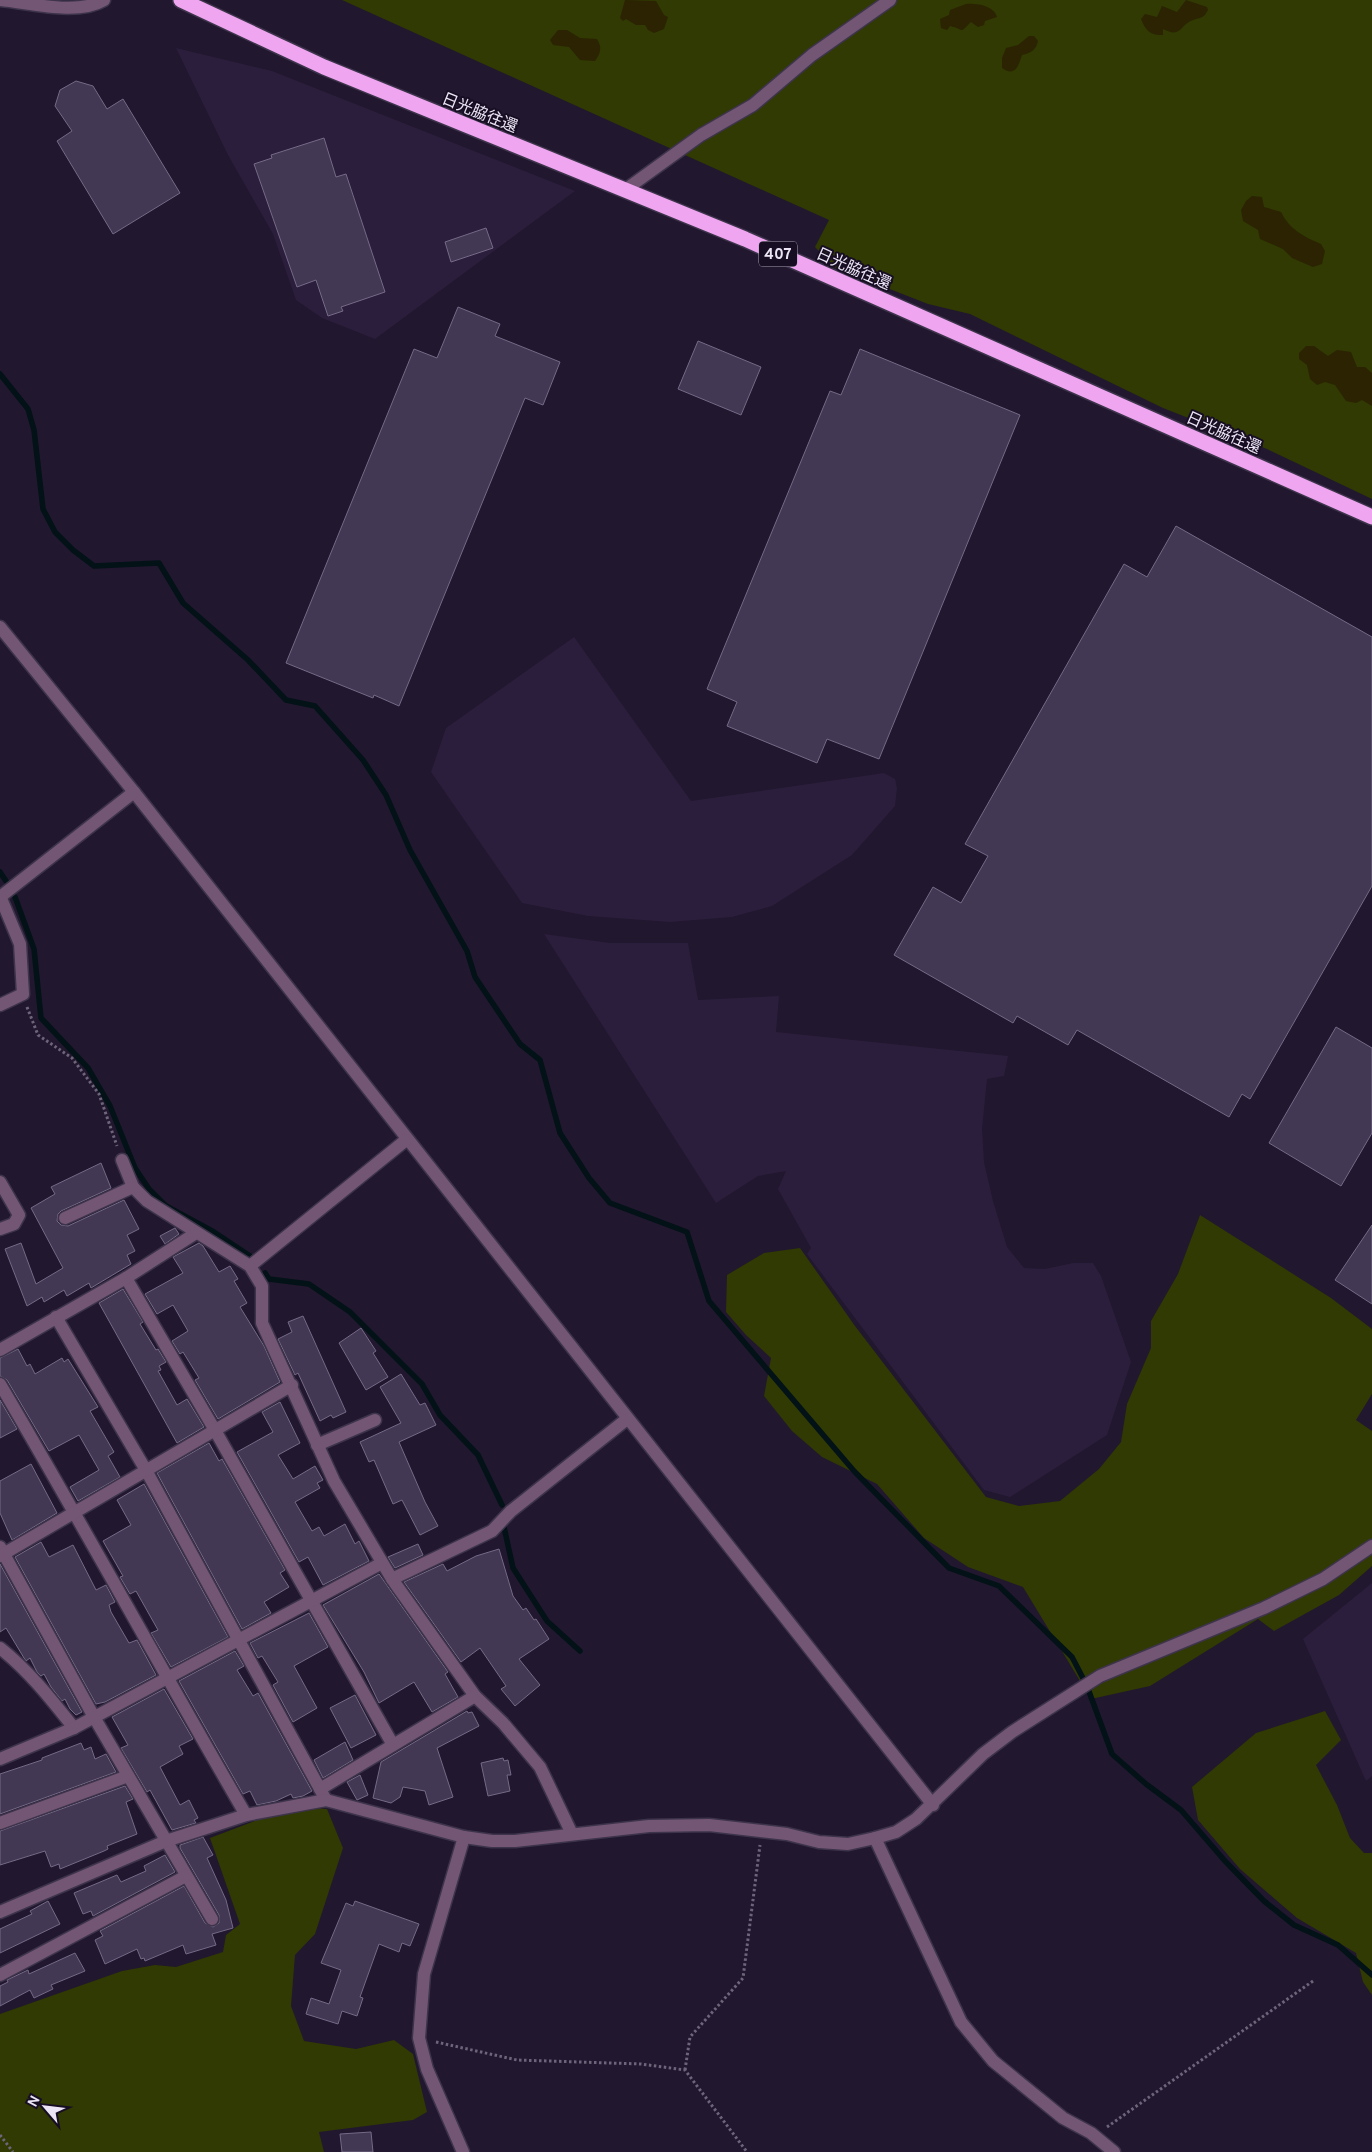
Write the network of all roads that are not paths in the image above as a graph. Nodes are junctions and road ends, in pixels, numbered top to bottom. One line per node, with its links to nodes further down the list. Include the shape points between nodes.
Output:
1 (0, 0): 2 (street, via 72,8 88,7)
2 (104, 0)
3 (181, 0): 5 (highway, 日光脇往還 / 407, via 324,67)
4 (890, 0): 5 (street, via 812,55 753,106 701,136)
5 (625, 190): 6 (highway, 日光脇往還 / 407, via 745,239)
6 (1372, 517)
7 (0, 627): 8 (street)
8 (134, 792): 9 (street); 11 (street)
9 (0, 897): 10 (street, via 20,944 23,994)
10 (0, 1005)
11 (406, 1140): 18 (street); 24 (street)
12 (122, 1160): 14 (street)
13 (0, 1182): 16 (street, via 19,1215 14,1224)
14 (133, 1187): 15 (street); 17 (street, via 147,1201)
15 (65, 1218)
16 (0, 1229)
17 (196, 1232): 18 (street); 19 (street)
18 (250, 1266): 23 (street, via 262,1286 262,1323)
19 (126, 1278): 20 (street); 26 (street)
20 (56, 1317): 21 (street); 28 (street)
21 (0, 1350)
22 (0, 1384): 29 (street)
23 (292, 1386): 26 (street); 27 (street)
24 (627, 1419): 33 (street, via 511,1511 492,1531); 45 (street)
25 (375, 1420): 27 (street)
26 (216, 1432): 28 (street); 34 (street)
27 (317, 1444): 32 (street, via 334,1481)
28 (147, 1472): 29 (street); 35 (street)
29 (76, 1514): 31 (street); 37 (street)
30 (1372, 1546): 45 (street, via 1323,1579 1264,1608 1100,1676 983,1754)
31 (1, 1553): 39 (street)
32 (382, 1564): 33 (street); 34 (street)
33 (392, 1579): 38 (street)
34 (312, 1601): 35 (street); 41 (street)
35 (237, 1641): 37 (street); 44 (street)
36 (0, 1648): 40 (street, via 42,1689)
37 (166, 1678): 39 (street); 46 (street)
38 (475, 1696): 41 (street); 48 (street, via 540,1767)
39 (94, 1717): 40 (street); 43 (street)
40 (74, 1728): 42 (street)
41 (393, 1745): 44 (street)
42 (0, 1759)
43 (128, 1776): 47 (street); 51 (street)
44 (323, 1794): 46 (street); 49 (street)
45 (933, 1805): 50 (street, via 896,1832)
46 (246, 1815): 51 (street)
47 (0, 1823)
48 (572, 1834): 49 (street, via 515,1841); 50 (street, via 709,1825 819,1842 848,1844)
49 (464, 1837): 56 (street, via 424,1974 419,2038 427,2069)
50 (875, 1838): 57 (street, via 961,2022 993,2061 1063,2118 1095,2136)
51 (166, 1841): 52 (street); 53 (street)
52 (186, 1876): 54 (street); 55 (street)
53 (0, 1912)
54 (212, 1919)
55 (0, 1975)
56 (463, 2152)
57 (1114, 2152)

